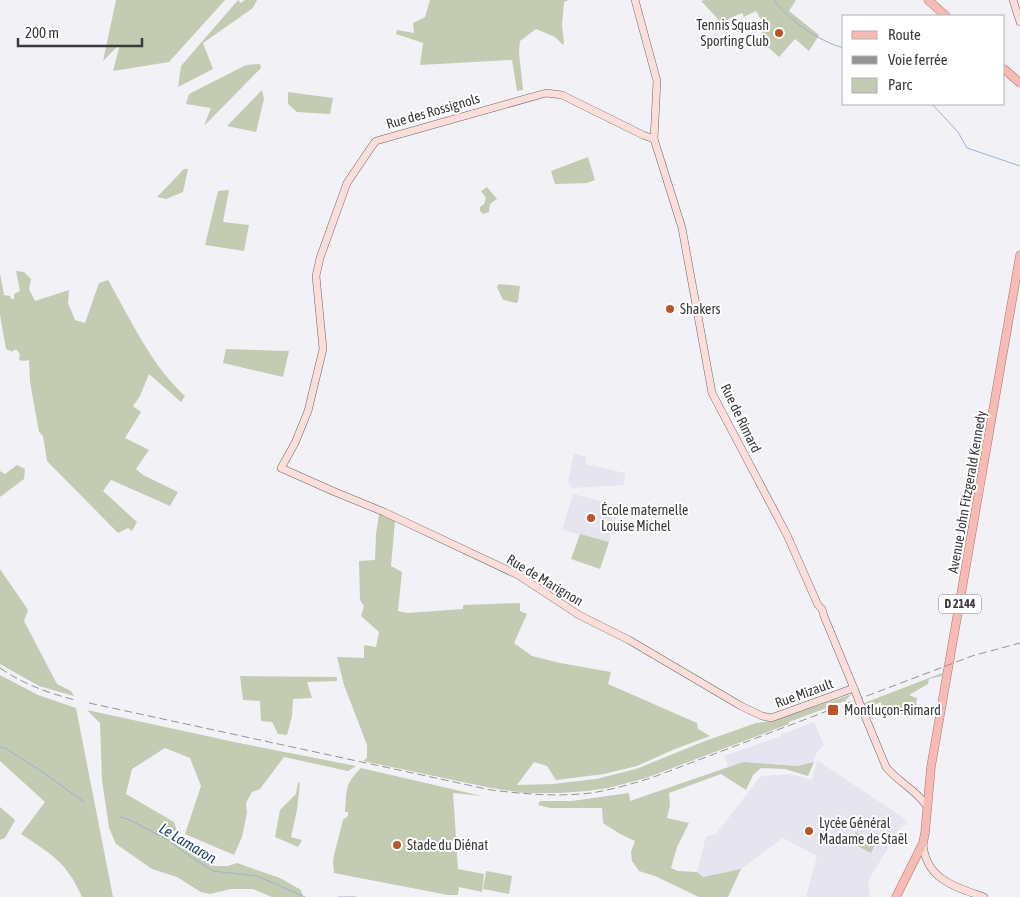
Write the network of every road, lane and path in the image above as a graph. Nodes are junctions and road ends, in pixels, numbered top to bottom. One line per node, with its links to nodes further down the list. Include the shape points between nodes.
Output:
1 (635, 0): 8 (street, Rue de Rimard, via 657,82)
2 (928, 0): 4 (main road)
3 (1013, 0): 5 (street)
4 (945, 15)
5 (1020, 22)
6 (1005, 69): 7 (main road)
7 (1020, 84)
8 (654, 139): 10 (street, Rue des Rossignols, via 562,95 546,93 376,141 347,183 320,258 316,276 323,349 308,412); 11 (street, Rue de Rimard, via 682,228 712,393 787,535)
9 (1020, 255): 13 (main road, Avenue John Fitzgerald Kennedy / D 2144, via 946,677)
10 (281, 468): 12 (street, Rue de Marignon, via 518,575 579,614)
11 (855, 690): 12 (street, Rue Mizault, via 771,718); 13 (street, Rue de Rimard, bridge, via 886,767)
12 (762, 716)
13 (927, 806): 14 (main road, Avenue John Fitzgerald Kennedy / D 2144); 15 (main road, Avenue John Fitzgerald Kennedy / D 2144)
14 (923, 843): 15 (main road, D 2144); 16 (street)
15 (916, 854): 16 (street); 17 (main road, D 2144)
16 (926, 860): 18 (street, via 939,878)
17 (896, 897)
18 (984, 897)

